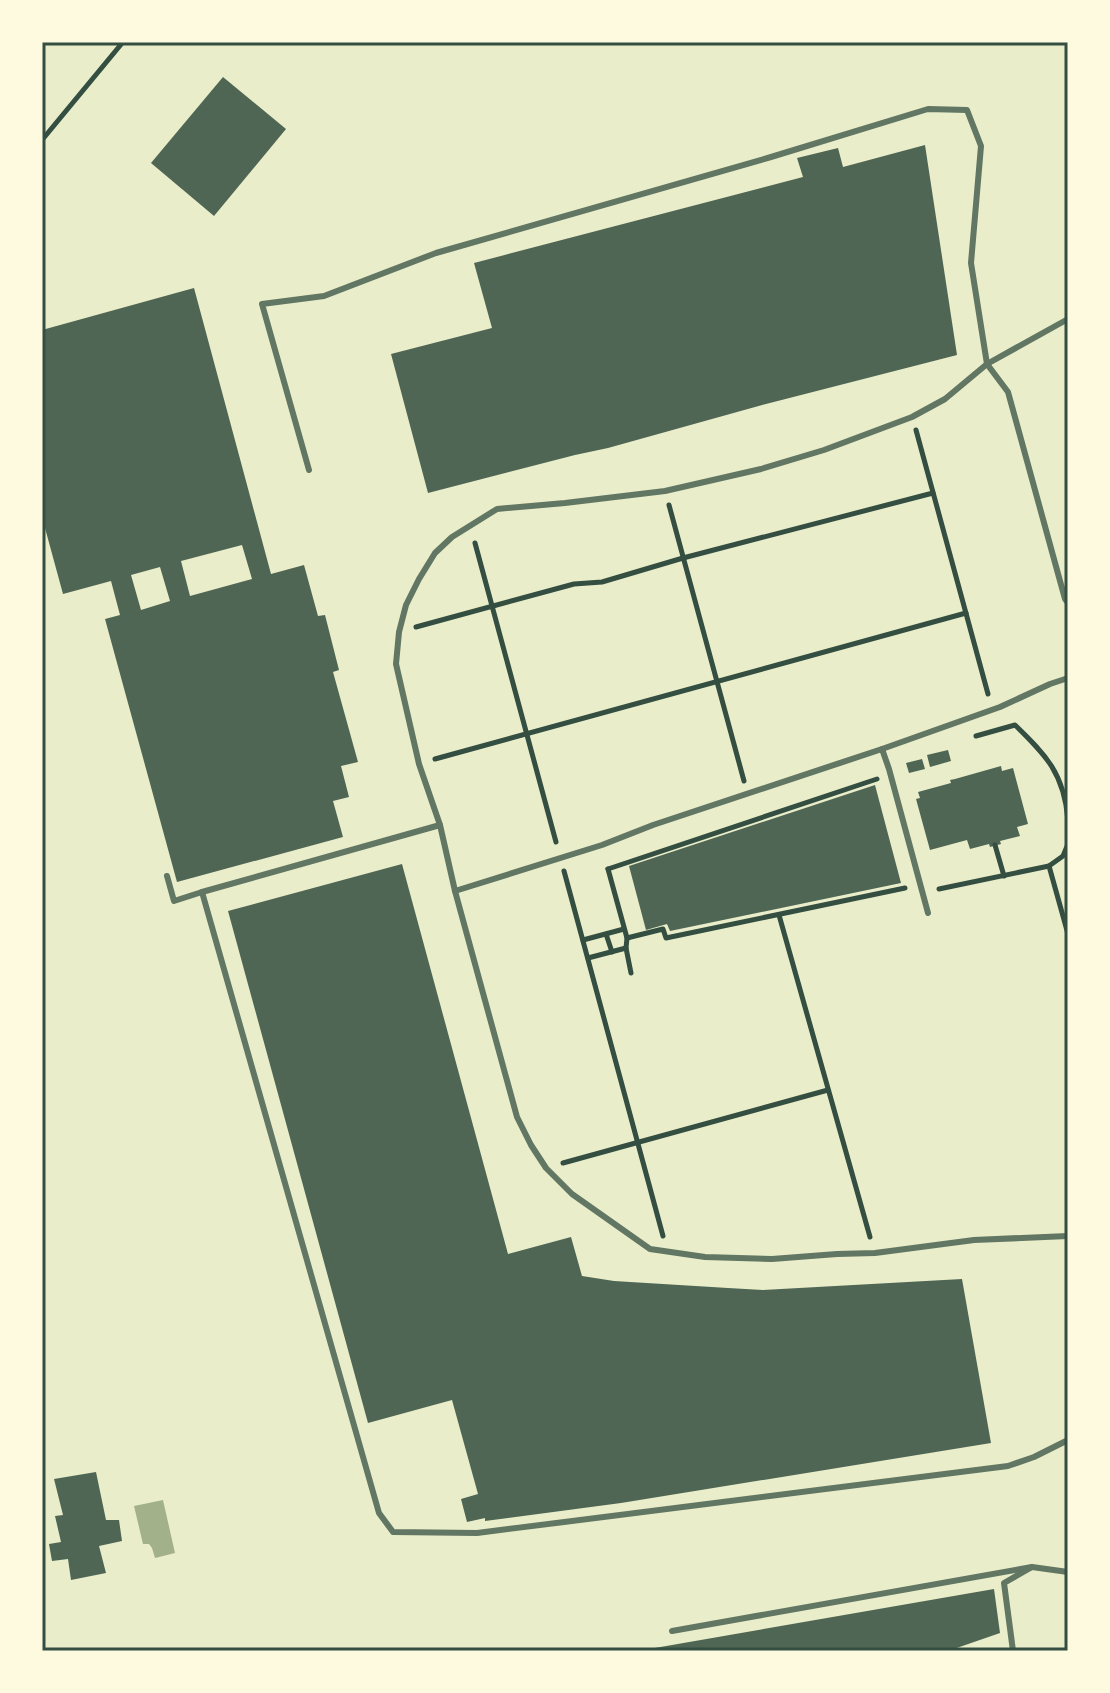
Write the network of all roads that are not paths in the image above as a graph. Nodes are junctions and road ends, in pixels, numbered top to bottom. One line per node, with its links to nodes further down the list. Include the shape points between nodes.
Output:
1 (1068, 319): 2 (lane)
2 (987, 364): 3 (lane, via 971,263 981,146 967,110 928,109 436,253 324,296 262,304); 4 (lane, via 1008,392); 7 (lane, via 945,399 912,417 822,451 665,491 497,509 452,537 435,553 406,605 396,664 419,764)
3 (309, 470)
4 (1068, 603)
5 (1068, 678): 6 (lane)
6 (882, 749): 9 (lane); 11 (lane)
7 (440, 825): 9 (lane); 10 (lane)
8 (167, 876): 10 (lane, via 174,901)
9 (455, 891): 12 (lane, via 517,1117 531,1145 572,1194 650,1249 772,1259)
10 (202, 892): 13 (lane, via 379,1513 393,1532 477,1533 1008,1466)
11 (928, 913)
12 (1068, 1236)
13 (1068, 1440)
14 (1032, 1567): 15 (lane); 16 (lane); 17 (lane, via 1004,1583)
15 (1068, 1572)
16 (672, 1631)
17 (1013, 1651)

